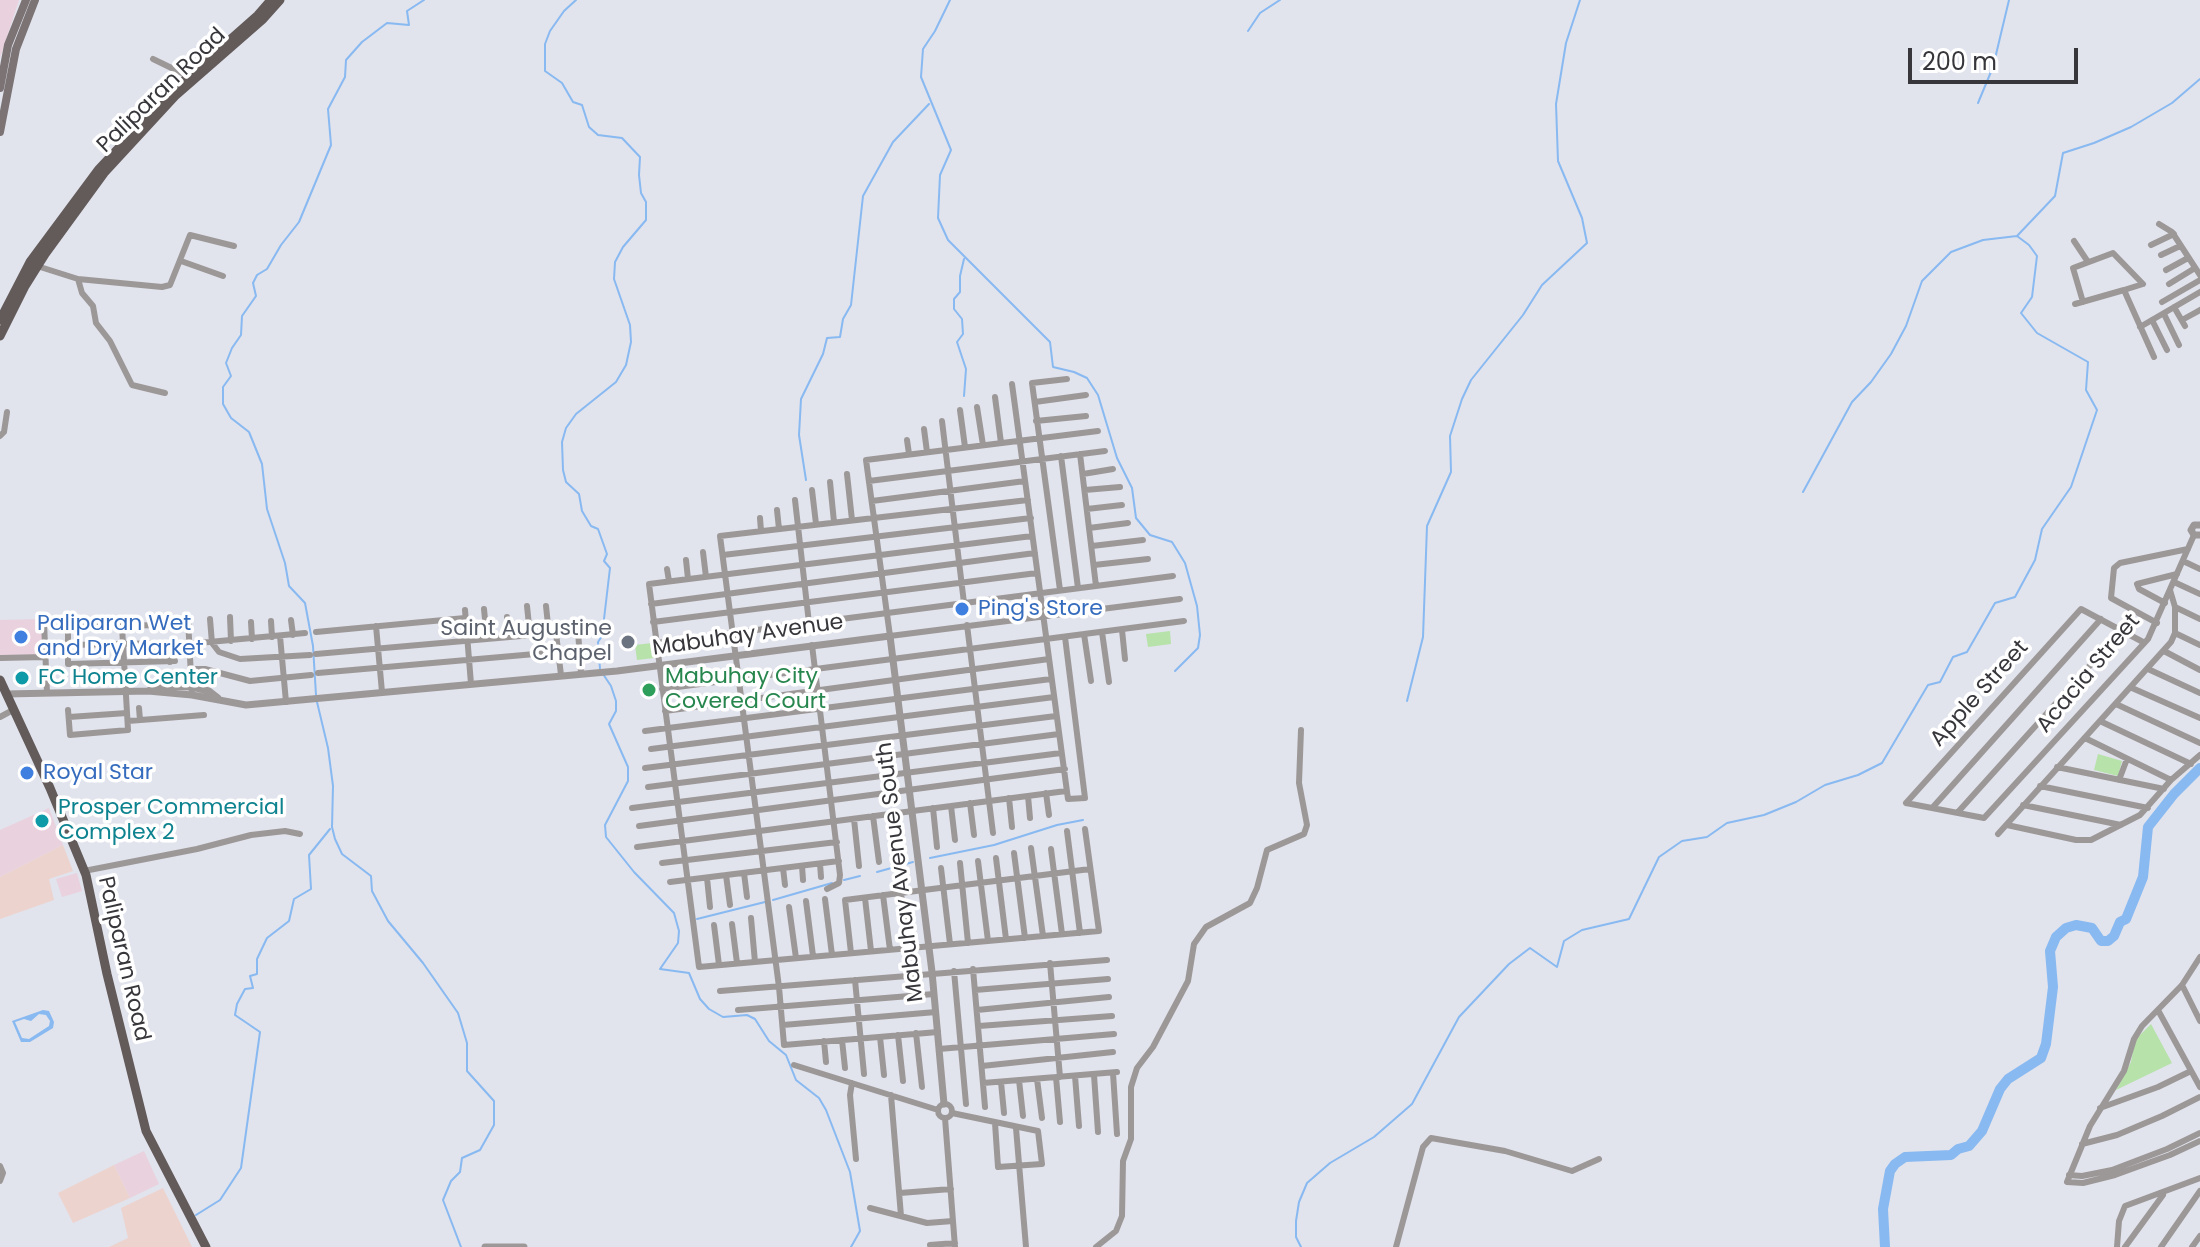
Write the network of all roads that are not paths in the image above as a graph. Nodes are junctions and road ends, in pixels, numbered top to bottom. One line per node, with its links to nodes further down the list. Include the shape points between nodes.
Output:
1 (26, 0): 7 (main road, via 8,45)
2 (35, 0): 8 (main road, via 16,49)
3 (271, 0): 6 (main road, Paliparan Road)
4 (280, 0): 19 (main road, Paliparan Road, via 176,95 104,173)
5 (153, 59): 6 (street)
6 (188, 76): 32 (main road, Paliparan Road, via 99,169 30,262)
7 (0, 88)
8 (0, 132)
9 (2159, 224): 10 (street)
10 (2174, 234): 12 (street); 14 (street)
11 (2074, 241): 18 (street)
12 (2151, 245)
13 (234, 246): 17 (street, via 190,235)
14 (2180, 246): 15 (street); 16 (street)
15 (2161, 255)
16 (2188, 258): 20 (street); 21 (street)
17 (181, 261): 22 (street); 24 (street, via 170,285 162,287)
18 (2088, 262): 26 (street, via 2113,253 2143,284); 26 (street, via 2073,268 2079,303)
19 (37, 266): 24 (street); 35 (main road, Paliparan Road)
20 (2195, 268): 23 (street); 25 (street)
21 (2166, 270)
22 (223, 276)
23 (2200, 278): 28 (street)
24 (78, 279): 41 (street, via 132,385)
25 (2169, 284)
26 (2124, 290): 34 (street)
27 (2200, 292): 29 (street)
28 (2162, 302)
29 (2174, 307): 30 (street, via 2184,323); 31 (street)
30 (2200, 310)
31 (2164, 314): 33 (street); 36 (street)
32 (0, 320)
33 (2152, 320): 34 (street); 37 (street)
34 (2140, 327): 38 (street)
35 (0, 336)
36 (2179, 345)
37 (2167, 350)
38 (2154, 357)
39 (1067, 379): 44 (street, via 1032,383)
40 (1012, 384): 56 (street)
41 (165, 393)
42 (1086, 395): 44 (street)
43 (995, 397): 57 (street)
44 (1035, 402): 50 (street)
45 (977, 407): 58 (street)
46 (960, 410): 59 (street)
47 (7, 412): 53 (street)
48 (1086, 416): 50 (street)
49 (942, 421): 60 (street)
50 (1036, 421): 54 (street)
51 (924, 429): 62 (street)
52 (1098, 431): 54 (street)
53 (0, 436)
54 (1039, 439): 56 (street); 66 (street)
55 (907, 440): 63 (street)
56 (1020, 440): 57 (street); 67 (street)
57 (1001, 443): 58 (street)
58 (983, 445): 59 (street)
59 (965, 447): 60 (street)
60 (945, 450): 62 (street); 69 (street)
61 (1105, 451): 64 (street)
62 (927, 452): 63 (street)
63 (909, 454): 72 (street, via 866,460)
64 (1080, 454): 65 (street); 71 (street)
65 (1061, 456): 66 (street); 131 (street)
66 (1042, 459): 67 (street); 132 (street)
67 (1023, 462): 69 (street); 73 (street)
68 (1113, 469): 71 (street)
69 (948, 471): 72 (street); 77 (street)
70 (847, 474): 89 (street)
71 (1083, 474): 78 (street)
72 (869, 481): 81 (street)
73 (1025, 481): 77 (street); 80 (street)
74 (830, 482): 90 (street)
75 (1120, 487): 78 (street)
76 (812, 490): 92 (street)
77 (950, 490): 81 (street); 83 (street)
78 (1085, 490): 84 (street)
79 (795, 500): 94 (street)
80 (1028, 500): 83 (street); 88 (street)
81 (872, 501): 87 (street)
82 (1122, 505): 84 (street)
83 (952, 508): 87 (street); 95 (street)
84 (1087, 509): 96 (street)
85 (777, 510): 97 (street)
86 (760, 518): 98 (street)
87 (874, 518): 89 (street); 101 (street)
88 (1031, 518): 95 (street); 99 (street)
89 (852, 520): 90 (street)
90 (834, 522): 92 (street)
91 (1128, 523): 96 (street)
92 (816, 524): 94 (street)
93 (2200, 525): 100 (street, via 2191,528)
94 (798, 526): 97 (street); 104 (street)
95 (955, 528): 101 (street); 106 (street)
96 (1089, 528): 105 (street)
97 (779, 529): 98 (street)
98 (761, 531): 110 (street, via 720,536)
99 (1032, 536): 106 (street); 109 (street)
100 (2195, 537): 103 (street); 107 (street, Acacia Street)
101 (876, 538): 104 (street); 111 (street)
102 (1143, 540): 105 (street)
103 (2200, 543)
104 (799, 546): 110 (street); 115 (street)
105 (1092, 546): 117 (street)
106 (958, 547): 111 (street); 116 (street)
107 (2188, 549): 114 (street, Acacia Street); 163 (street, via 2114,568 2111,598)
108 (703, 552): 124 (street)
109 (1035, 553): 116 (street); 120 (street)
110 (723, 555): 122 (street)
111 (879, 555): 115 (street); 121 (street)
112 (1148, 559): 117 (street)
113 (686, 560): 126 (street)
114 (2183, 561): 119 (street); 125 (street, Acacia Street)
115 (801, 565): 122 (street); 129 (street)
116 (959, 565): 121 (street); 128 (street)
117 (1094, 565): 130 (street)
118 (667, 569): 127 (street)
119 (2200, 569)
120 (1037, 573): 128 (street); 135 (street)
121 (882, 574): 129 (street); 134 (street)
122 (726, 576): 124 (street); 136 (street)
123 (1173, 576): 130 (street)
124 (706, 577): 126 (street)
125 (2175, 578): 133 (street, Acacia Street); 137 (street); 141 (street, via 2137,584)
126 (688, 579): 127 (street)
127 (669, 581): 142 (street, via 649,584)
128 (962, 582): 134 (street); 140 (street)
129 (804, 584): 136 (street); 139 (street)
130 (1096, 586): 131 (street)
131 (1078, 588): 132 (street)
132 (1060, 590): 135 (street)
133 (2170, 590): 141 (street, Acacia Street); 145 (street)
134 (884, 592): 139 (street); 148 (street)
135 (1040, 593): 140 (street); 149 (street)
136 (728, 594): 142 (street); 147 (street)
137 (2200, 594)
138 (1180, 599): 149 (street, Mabuhay Avenue)
139 (806, 602): 147 (street); 162 (street)
140 (964, 603): 148 (street)
141 (2165, 603): 163 (street, Acacia Street)
142 (651, 604): 161 (street)
143 (527, 606): 178 (street)
144 (546, 606): 175 (street)
145 (2175, 607): 155 (street); 174 (street)
146 (484, 609): 185 (street)
147 (730, 612): 161 (street); 173 (street)
148 (887, 613): 162 (street); 180 (street)
149 (1043, 616): 165 (street, Mabuhay Avenue); 186 (street)
150 (230, 617): 187 (street)
151 (507, 617): 182 (street)
152 (188, 619): 192 (street)
153 (210, 619): 190 (street)
154 (2101, 619): 169 (street); 305 (street); 305 (street, Apple Street, via 2081,609 1906,803)
155 (2200, 619)
156 (291, 620): 177 (street)
157 (271, 621): 181 (street)
158 (1184, 621): 168 (street)
159 (44, 622): 202 (street)
160 (251, 622): 184 (street)
161 (653, 622): 191 (street)
162 (809, 623): 173 (street)
163 (2157, 623): 189 (street, Acacia Street)
164 (161, 625): 166 (street)
165 (967, 625): 180 (street, Mabuhay Avenue); 198 (street)
166 (122, 626): 193 (street, via 68,627); 194 (street)
167 (376, 626): 170 (street); 188 (street, via 465,614); 197 (street)
168 (1122, 630): 171 (street); 207 (street)
169 (2122, 630): 189 (street); 311 (street)
170 (316, 632)
171 (1102, 632): 176 (street); 225 (street)
172 (305, 633): 177 (street)
173 (733, 633): 191 (street); 201 (street)
174 (2175, 633): 196 (street); 199 (street)
175 (552, 634): 178 (street); 200 (street); 217 (street, via 578,631)
176 (1084, 634): 183 (street); 224 (street)
177 (293, 635): 179 (street)
178 (530, 635): 182 (street)
179 (280, 636): 181 (street); 203 (street)
180 (890, 636): 195 (street, Mabuhay Avenue); 205 (street, Mabuhay Avenue South)
181 (272, 637): 184 (street)
182 (508, 637): 185 (street)
183 (1065, 637): 186 (street); 294 (street, via 1085,798 1068,799)
184 (252, 639): 187 (street)
185 (487, 639): 188 (street)
186 (1046, 639): 198 (street); 206 (street)
187 (231, 641): 190 (street)
188 (467, 641): 197 (street); 208 (street)
189 (2143, 642): 311 (street, Acacia Street, via 1984,818)
190 (212, 643): 192 (street); 203 (street, via 219,652 240,659)
191 (656, 643): 210 (street)
192 (188, 644): 211 (street)
193 (68, 645): 194 (street); 209 (street, via 68,664)
194 (123, 645): 209 (street); 209 (street, via 169,643 172,662)
195 (812, 645): 201 (street, Mabuhay Avenue); 213 (street)
196 (2200, 645)
197 (378, 649): 203 (street); 212 (street)
198 (970, 649): 205 (street); 214 (street)
199 (2164, 651): 215 (street); 216 (street)
200 (558, 652): 208 (street); 218 (street)
201 (736, 655): 210 (street, Mabuhay Avenue); 220 (street)
202 (45, 657): 204 (street); 234 (street)
203 (282, 657): 219 (street)
204 (0, 658)
205 (893, 659): 213 (street); 221 (street, Mabuhay Avenue South)
206 (1049, 659): 214 (street); 222 (street)
207 (1125, 659)
208 (469, 661): 212 (street); 226 (street)
209 (124, 663): 231 (street)
210 (659, 666): 217 (street, Mabuhay Avenue); 229 (street)
211 (190, 669): 219 (street, via 250,681); 232 (street)
212 (380, 669): 219 (street); 233 (street)
213 (815, 669): 220 (street); 230 (street)
214 (973, 669): 221 (street); 227 (street)
215 (2148, 669): 228 (street); 235 (street)
216 (2200, 670)
217 (581, 673): 218 (street, Mabuhay Avenue)
218 (561, 675): 226 (street, Mabuhay Avenue)
219 (284, 678): 240 (street)
220 (739, 679): 229 (street); 239 (street)
221 (896, 679): 230 (street); 238 (street, Mabuhay Avenue South)
222 (1051, 679): 227 (street); 237 (street)
223 (0, 680): 236 (main road, Paliparan Road)
224 (1091, 681)
225 (1109, 682)
226 (471, 684): 233 (street, Mabuhay Avenue)
227 (975, 688): 238 (street); 242 (street)
228 (2132, 688): 241 (street); 252 (street)
229 (662, 689): 246 (street)
230 (817, 690): 239 (street); 244 (street)
231 (125, 691): 232 (street, Mabuhay Avenue); 234 (street, Mabuhay Avenue); 247 (street)
232 (191, 691): 240 (street, Mabuhay Avenue, via 246,705)
233 (382, 692): 240 (street, Mabuhay Avenue)
234 (47, 693): 236 (street, Mabuhay Avenue)
235 (2200, 693)
236 (6, 694): 245 (main road, Paliparan Road)
237 (1054, 697): 242 (street); 250 (street)
238 (898, 698): 244 (street); 249 (street, Mabuhay Avenue South)
239 (742, 700): 246 (street); 253 (street)
240 (286, 702)
241 (2116, 704): 256 (street); 266 (street)
242 (978, 707): 249 (street); 257 (street)
243 (139, 708): 254 (street)
244 (820, 708): 253 (street); 259 (street)
245 (13, 710): 251 (street); 353 (main road, Paliparan Road)
246 (665, 711): 258 (street)
247 (127, 713): 255 (street); 255 (street, via 68,714 70,735 128,730)
248 (204, 715): 254 (street)
249 (900, 716): 259 (street); 263 (street, Mabuhay Avenue South)
250 (1056, 716): 257 (street); 262 (street)
251 (0, 717)
252 (2200, 718)
253 (744, 719): 258 (street); 264 (street)
254 (140, 720): 255 (street)
255 (128, 721)
256 (2102, 722): 265 (street); 278 (street)
257 (980, 725): 263 (street); 267 (street)
258 (668, 727): 261 (street); 269 (street)
259 (822, 727): 264 (street); 268 (street)
260 (1301, 730): 506 (street, via 1304,834 1267,850 1250,903 1206,927 1194,944 1188,981 1131,1087 1122,1216 1116,1231)
261 (645, 731)
262 (1059, 734): 267 (street); 271 (street)
263 (902, 735): 268 (street); 272 (street, Mabuhay Avenue South)
264 (746, 737): 269 (street); 274 (street)
265 (2085, 738): 275 (street); 280 (street)
266 (2200, 743)
267 (982, 744): 272 (street); 276 (street)
268 (824, 745): 274 (street); 277 (street)
269 (670, 748): 270 (street); 279 (street)
270 (651, 749)
271 (1061, 753): 276 (street); 282 (street)
272 (905, 754): 277 (street); 283 (street, Mabuhay Avenue South)
273 (2200, 755): 278 (street)
274 (749, 757): 279 (street); 284 (street)
275 (2127, 759): 286 (street); 287 (street)
276 (984, 761): 283 (street); 285 (street)
277 (827, 764): 284 (street); 288 (street)
278 (2191, 764): 287 (street)
279 (673, 766): 281 (street); 289 (street)
280 (2057, 767): 286 (street); 290 (street)
281 (645, 768)
282 (1065, 769): 285 (street); 294 (street)
283 (907, 771): 288 (street); 292 (street, Mabuhay Avenue South)
284 (751, 775): 289 (street); 295 (street)
285 (988, 780): 292 (street); 299 (street)
286 (2119, 780): 293 (street)
287 (2171, 780): 293 (street)
288 (829, 782): 295 (street); 301 (street)
289 (675, 784): 291 (street); 300 (street)
290 (2040, 786): 303 (street); 308 (street)
291 (648, 787)
292 (909, 789): 301 (street); 310 (street, Mabuhay Avenue South)
293 (2164, 789): 308 (street)
294 (1066, 791): 296 (street)
295 (753, 792): 300 (street); 309 (street)
296 (1046, 793): 297 (street); 313 (street)
297 (1028, 796): 298 (street); 315 (street)
298 (1009, 798): 299 (street); 322 (street)
299 (990, 801): 302 (street); 326 (street)
300 (678, 802): 306 (street); 317 (street)
301 (832, 802): 309 (street); 318 (street)
302 (970, 803): 304 (street); 329 (street)
303 (2023, 805): 319 (street); 320 (street)
304 (951, 806): 307 (street); 330 (street)
305 (1933, 807): 311 (street)
306 (632, 808)
307 (933, 808): 310 (street); 334 (street)
308 (2148, 808): 320 (street)
309 (756, 811): 317 (street); 324 (street)
310 (912, 811): 312 (street); 373 (street, Mabuhay Avenue South)
311 (1958, 812)
312 (891, 814): 314 (street); 338 (street)
313 (1049, 815)
314 (873, 816): 316 (street); 344 (street)
315 (1030, 818)
316 (854, 819): 318 (street); 349 (street)
317 (680, 821): 321 (street); 331 (street)
318 (834, 821): 324 (street); 332 (street)
319 (2007, 825): 320 (street, via 2086,841); 328 (street)
320 (2121, 825)
321 (639, 826)
322 (1012, 827)
323 (1085, 829): 352 (street)
324 (758, 831): 331 (street); 337 (street)
325 (1067, 831): 355 (street)
326 (993, 833)
327 (300, 834): 353 (street, via 251,835)
328 (1998, 834)
329 (974, 835)
330 (955, 840)
331 (683, 841): 333 (street); 343 (street)
332 (837, 842): 337 (street); 341 (street)
333 (637, 847)
334 (937, 847)
335 (1031, 848): 359 (street)
336 (1051, 849): 357 (street)
337 (761, 852): 343 (street); 354 (street)
338 (895, 852)
339 (1014, 853): 363 (street)
340 (996, 858): 366 (street)
341 (839, 861): 347 (street); 372 (street, via 840,879)
342 (978, 861): 368 (street)
343 (686, 862): 345 (street); 364 (street)
344 (879, 862)
345 (662, 863)
346 (960, 863): 370 (street)
347 (820, 864): 348 (street); 360 (street)
348 (802, 866): 350 (street); 365 (street)
349 (859, 866)
350 (783, 868): 354 (street); 369 (street)
351 (941, 868): 371 (street)
352 (1090, 869): 355 (street); 386 (street, via 1099,931)
353 (84, 871): 502 (main road, Paliparan Road, via 142,1118)
354 (763, 871): 356 (street); 403 (street)
355 (1072, 871): 357 (street); 386 (street)
356 (744, 873): 358 (street); 376 (street)
357 (1054, 873): 359 (street); 387 (street)
358 (726, 875): 361 (street); 380 (street)
359 (1035, 876): 363 (street); 388 (street)
360 (821, 877)
361 (707, 878): 364 (street); 381 (street)
362 (899, 878): 374 (street)
363 (1017, 878): 366 (street); 389 (street)
364 (688, 880): 367 (street); 408 (street, via 699,967)
365 (803, 880)
366 (998, 880): 368 (street); 390 (street)
367 (670, 882)
368 (980, 883): 370 (street); 391 (street)
369 (785, 885)
370 (963, 885): 371 (street); 392 (street)
371 (943, 887): 373 (street); 393 (street)
372 (827, 889)
373 (922, 890): 374 (street); 394 (street, Mabuhay Avenue South)
374 (901, 893): 375 (street); 395 (street)
375 (883, 895): 377 (street); 396 (street)
376 (747, 897)
377 (865, 898): 397 (street); 398 (street, via 845,900)
378 (825, 899): 399 (street)
379 (806, 901): 400 (street)
380 (730, 905)
381 (710, 907)
382 (789, 907): 402 (street)
383 (751, 918): 405 (street)
384 (732, 924): 406 (street)
385 (714, 925): 408 (street)
386 (1080, 933): 387 (street)
387 (1062, 934): 388 (street)
388 (1043, 936): 389 (street)
389 (1025, 938): 390 (street)
390 (1006, 939): 391 (street)
391 (988, 941): 392 (street)
392 (968, 943): 393 (street)
393 (950, 944): 394 (street)
394 (929, 946): 395 (street); 411 (street, Mabuhay Avenue South)
395 (908, 948): 396 (street)
396 (890, 950): 397 (street)
397 (871, 951): 398 (street)
398 (851, 953): 399 (street)
399 (832, 955): 400 (street)
400 (813, 956): 402 (street)
401 (2200, 957): 415 (street)
402 (796, 958): 403 (street)
403 (776, 960): 405 (street); 416 (street)
404 (1107, 960): 407 (street)
405 (755, 962): 406 (street)
406 (737, 963): 408 (street)
407 (1050, 963): 409 (street); 414 (street)
408 (719, 965)
409 (973, 969): 410 (street); 417 (street)
410 (954, 971): 411 (street); 444 (street)
411 (932, 972): 413 (street); 419 (street, Mabuhay Avenue South)
412 (1108, 979): 414 (street)
413 (855, 980): 416 (street); 421 (street)
414 (1051, 983): 417 (street); 422 (street)
415 (2182, 985): 427 (street); 431 (street)
416 (779, 987): 418 (street); 423 (street)
417 (975, 990): 425 (street)
418 (720, 991)
419 (934, 994): 421 (street); 426 (street, Mabuhay Avenue South)
420 (1109, 997): 422 (street)
421 (856, 1000): 423 (street); 429 (street)
422 (1053, 1002): 425 (street); 430 (street)
423 (781, 1007): 424 (street); 432 (street)
424 (738, 1010)
425 (977, 1010): 433 (street)
426 (936, 1012): 429 (street); 434 (street, Mabuhay Avenue South)
427 (2159, 1012): 452 (street); 471 (street, via 2134,1039 2124,1071)
428 (1112, 1016): 430 (street)
429 (859, 1018): 432 (street); 439 (street)
430 (1055, 1020): 433 (street); 440 (street)
431 (2200, 1021)
432 (783, 1025): 442 (street, via 784,1045)
433 (979, 1026): 443 (street)
434 (938, 1032): 435 (street); 445 (street, Mabuhay Avenue South)
435 (916, 1033): 437 (street); 464 (street)
436 (1114, 1034): 440 (street)
437 (898, 1035): 438 (street); 460 (street)
438 (880, 1037): 439 (street); 454 (street)
439 (861, 1038): 441 (street); 453 (street)
440 (1056, 1039): 443 (street); 447 (street)
441 (842, 1040): 442 (street); 451 (street)
442 (824, 1041): 448 (street)
443 (980, 1046): 444 (street); 450 (street)
444 (960, 1048): 445 (street); 468 (street)
445 (939, 1049): 469 (street, Mabuhay Avenue South)
446 (1113, 1052): 447 (street)
447 (1058, 1057): 450 (street); 457 (street)
448 (826, 1062)
449 (794, 1065): 462 (street)
450 (982, 1066): 463 (street)
451 (845, 1068)
452 (2191, 1071): 465 (street); 471 (street)
453 (864, 1074)
454 (884, 1075)
455 (1094, 1075): 456 (street); 480 (street); 482 (street, via 1115,1073)
456 (1075, 1076): 457 (street); 478 (street)
457 (1058, 1077): 458 (street); 476 (street)
458 (1037, 1079): 459 (street); 475 (street)
459 (1019, 1080): 461 (street); 474 (street)
460 (903, 1081)
461 (1001, 1082): 463 (street); 472 (street)
462 (852, 1083): 466 (street); 485 (street)
463 (983, 1083): 470 (street)
464 (922, 1087)
465 (2200, 1087)
466 (891, 1095): 469 (street); 494 (street)
467 (2200, 1097): 484 (street, via 2117,1135)
468 (966, 1104)
469 (941, 1107): 473 (street, via 940,1115); 473 (street, via 950,1106)
470 (985, 1107)
471 (2100, 1108): 484 (street)
472 (1004, 1113)
473 (948, 1115): 477 (street); 492 (street)
474 (1023, 1116)
475 (1042, 1118)
476 (1060, 1122)
477 (995, 1123): 479 (street); 488 (street, via 998,1167)
478 (1079, 1126)
479 (1016, 1128): 488 (street); 488 (street, via 1038,1131 1042,1164)
480 (1098, 1132)
481 (2200, 1133): 489 (street, via 2112,1170)
482 (1117, 1134)
483 (2200, 1141): 489 (street, via 2097,1180 2067,1182)
484 (2082, 1144): 489 (street)
485 (856, 1159)
486 (1599, 1159): 507 (street, via 1566,1170 1505,1151 1431,1138 1423,1147)
487 (0, 1166): 491 (street)
488 (1019, 1166): 505 (street)
489 (2069, 1175)
490 (2200, 1178): 495 (street)
491 (0, 1181)
492 (951, 1189): 494 (street); 498 (street)
493 (2200, 1191): 510 (street)
494 (900, 1193): 497 (street)
495 (2164, 1193): 508 (street, via 2125,1206); 509 (street)
496 (870, 1208): 497 (street)
497 (901, 1216): 498 (street, via 927,1223)
498 (953, 1221): 501 (street)
499 (2200, 1236): 511 (street)
500 (930, 1245): 501 (street)
501 (955, 1245)
502 (206, 1247)
503 (485, 1247): 504 (street)
504 (524, 1247)
505 (1026, 1247)
506 (1096, 1247)
507 (1396, 1247)
508 (2117, 1247)
509 (2125, 1247)
510 (2161, 1247)
511 (2192, 1247)

